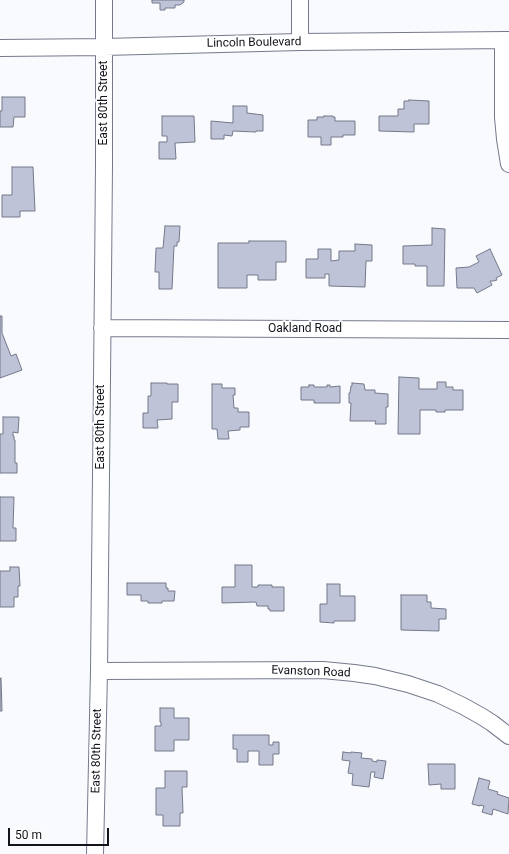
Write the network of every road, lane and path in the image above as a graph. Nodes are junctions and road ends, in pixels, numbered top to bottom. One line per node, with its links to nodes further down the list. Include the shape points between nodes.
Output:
1 (104, 0): 5 (street, East 80th Street)
2 (300, 0): 4 (street)
3 (506, 40): 4 (street, Lincoln Boulevard); 7 (street, via 503,117)
4 (300, 42): 5 (street, Lincoln Boulevard)
5 (104, 47): 6 (street, Lincoln Boulevard); 8 (street, East 80th Street)
6 (0, 48)
7 (509, 164)
8 (102, 328): 9 (street, Oakland Road); 10 (street, East 80th Street)
9 (509, 330)
10 (99, 671): 11 (street, Evanston Road, via 323,670 375,676 438,694 481,716); 12 (street, East 80th Street)
11 (509, 736)
12 (95, 854)

